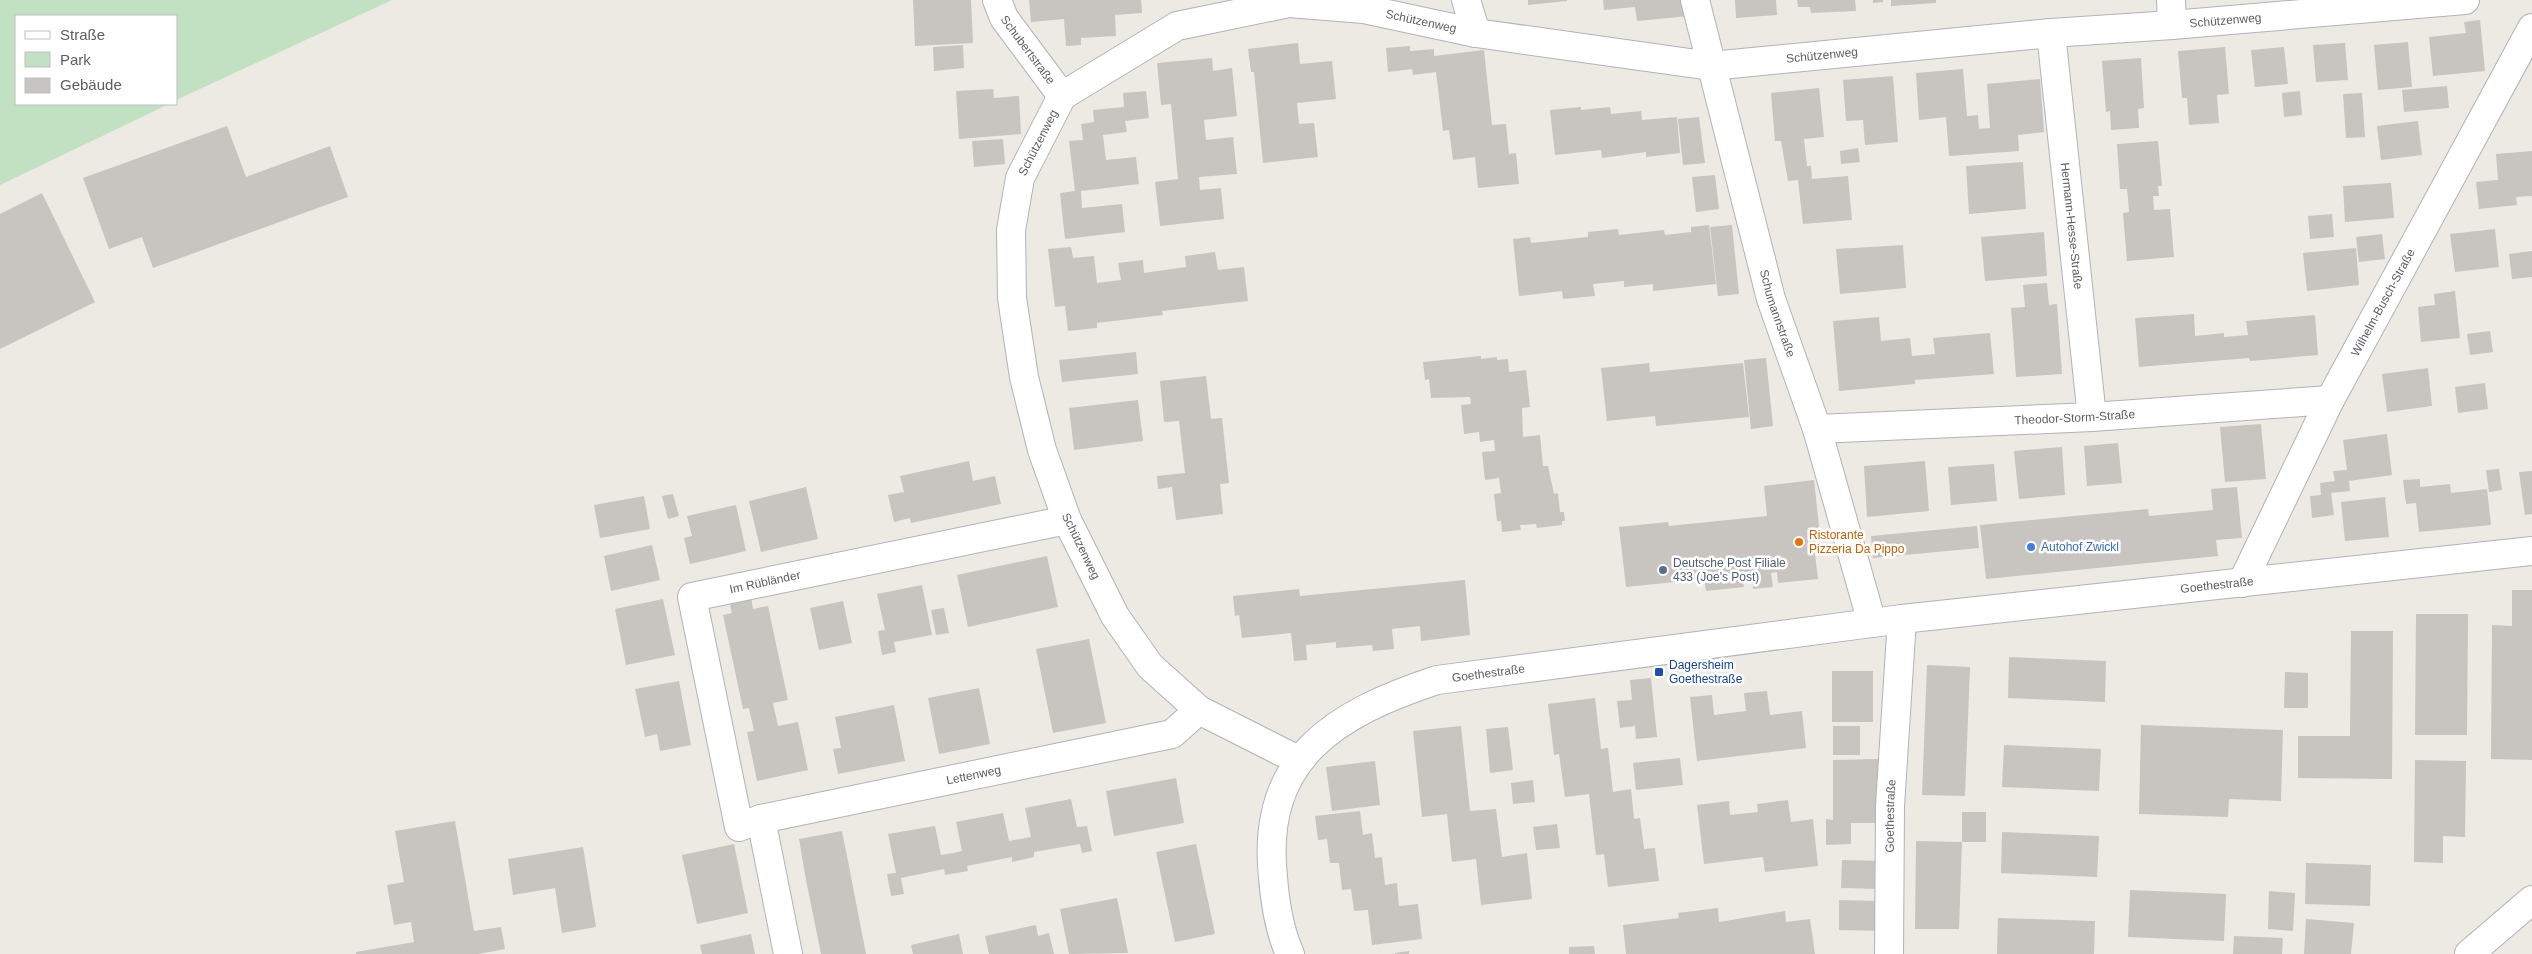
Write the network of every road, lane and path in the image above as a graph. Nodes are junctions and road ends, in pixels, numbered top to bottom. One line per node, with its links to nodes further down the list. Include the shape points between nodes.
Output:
1 (998, 0): 10 (street, Schubertstraße, via 1004,18)
2 (1466, 0): 7 (street)
3 (1695, 0): 9 (street, Schumannstraße)
4 (2466, 0): 5 (street, Schützenweg)
5 (2171, 13): 8 (street, Schützenweg)
6 (2532, 28): 11 (street, Wilhelm-Busch-Straße)
7 (1476, 33): 9 (street, Schützenweg); 10 (street, Schützenweg, via 1364,9 1289,3 1177,26)
8 (2051, 33): 9 (street, Schützenweg); 12 (street, Hermann-Hesse-Straße)
9 (1711, 66): 13 (street, Schumannstraße, via 1771,299)
10 (1062, 96): 14 (street, Schützenweg, via 1020,178 1011,230 1012,298 1024,377 1042,450)
11 (2330, 400): 12 (street, Theodor-Storm-Straße); 16 (street, Wilhelm-Busch-Straße)
12 (2092, 417): 13 (street, Theodor-Storm-Straße)
13 (1818, 430): 18 (street, Schumannstraße)
14 (1067, 520): 19 (street, Schützenweg, via 1115,616 1140,652 1150,666); 21 (street, Im Rübländer, via 692,598)
15 (2532, 551): 16 (street, Goethestraße)
16 (2242, 583): 17 (street, Goethestraße)
17 (1902, 619): 18 (street, Goethestraße); 25 (street, Goethestraße, via 1890,806)
18 (1872, 623): 20 (street, Goethestraße, via 1437,680 1392,695 1354,714 1327,732)
19 (1200, 710): 20 (street, Schützenweg); 21 (street, Lettenweg, via 1172,734)
20 (1298, 760): 23 (street, Goethestraße, via 1282,789 1273,818 1271,860)
21 (750, 823): 24 (street, Im Rübländer)
22 (2532, 900): 26 (street)
23 (1284, 953)
24 (788, 954)
25 (1890, 954)
26 (2469, 954)

